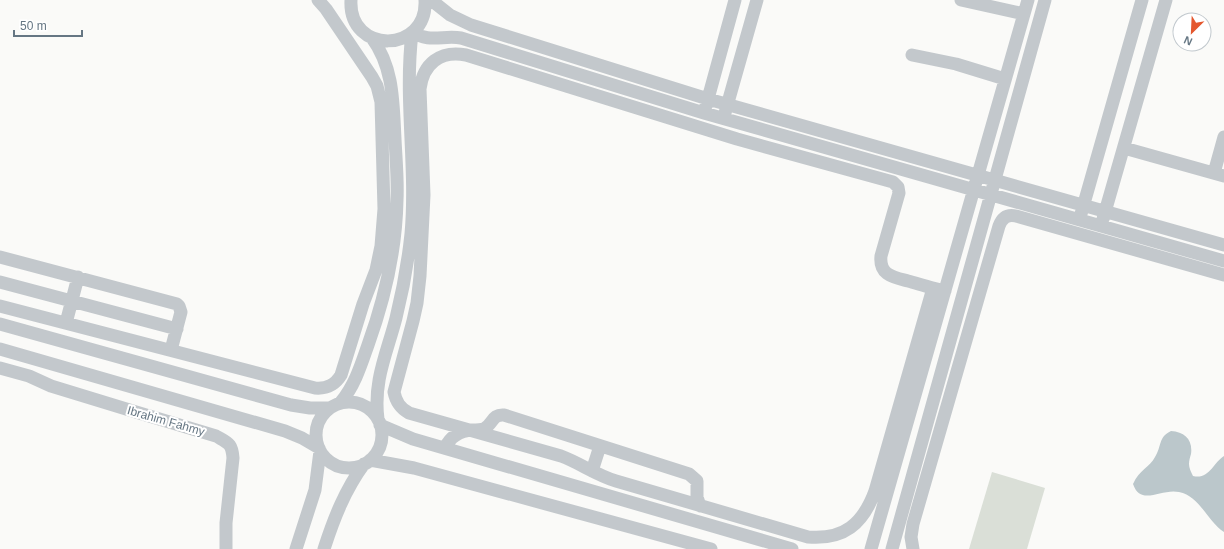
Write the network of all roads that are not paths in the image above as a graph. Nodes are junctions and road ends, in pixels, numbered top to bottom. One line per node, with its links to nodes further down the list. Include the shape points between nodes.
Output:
1 (318, 0): 52 (street, via 372,77 381,102 384,209 382,240 376,270 341,375 338,381 327,387 315,388)
2 (342, 0): 12 (street)
3 (425, 0): 14 (street, via 423,17)
4 (431, 0): 19 (street, via 450,15 471,25)
5 (736, 0): 19 (street)
6 (757, 0): 21 (street)
7 (961, 0): 13 (street)
8 (1028, 0): 13 (street)
9 (1046, 0): 30 (street)
10 (1142, 0): 33 (street)
11 (1166, 0): 25 (street)
12 (352, 5): 15 (street, via 358,26)
13 (1024, 14): 17 (street)
14 (412, 33): 15 (street, via 386,42); 18 (street, via 427,38 460,38); 56 (street, via 409,80 413,183 411,235 400,302 377,387)
15 (372, 38): 54 (street, via 386,63 393,95 397,184 395,233 379,314 356,378)
16 (912, 55): 17 (street, via 956,64)
17 (1005, 79): 29 (street)
18 (627, 90): 20 (street); 22 (street)
19 (708, 99): 21 (street); 22 (street)
20 (623, 104): 27 (street); 57 (street, via 458,54 437,59 423,75 420,89 424,195 420,276 413,321 394,392 397,402 404,410)
21 (728, 105): 23 (street); 29 (street)
22 (704, 113): 23 (street)
23 (724, 119): 26 (street)
24 (1224, 137): 28 (street)
25 (1124, 148): 28 (street); 34 (street)
26 (856, 157): 27 (street); 31 (street)
27 (852, 171): 43 (street, via 893,182 899,190 881,256 883,269 892,277)
28 (1219, 175)
29 (978, 176): 30 (street); 31 (street)
30 (995, 180): 32 (street); 33 (street)
31 (974, 190): 32 (street); 43 (street)
32 (991, 195): 35 (street); 71 (street)
33 (1083, 205): 34 (street); 35 (street)
34 (1105, 212): 36 (street); 37 (street)
35 (1079, 220): 36 (street)
36 (1101, 226): 39 (street)
37 (1224, 245)
38 (0, 257): 41 (street)
39 (1224, 261)
40 (1224, 275): 72 (street, via 1016,216 1002,219 913,524)
41 (78, 277): 44 (street); 49 (street, via 177,304 181,312)
42 (0, 282): 44 (street)
43 (939, 290): 63 (street, via 874,491 868,508 857,524 839,534 808,537); 70 (street)
44 (72, 301): 46 (street); 49 (street)
45 (0, 306): 46 (street)
46 (66, 323): 48 (street)
47 (0, 324): 50 (street)
48 (87, 328): 50 (street); 52 (street)
49 (176, 330): 52 (street)
50 (82, 347): 55 (street, via 291,405)
51 (0, 349): 60 (street, via 284,431 302,438)
52 (171, 350)
53 (0, 368): 65 (street, Ibrahim Fahmy, via 225,441 232,448 234,458 226,523)
54 (341, 402): 55 (street); 56 (street, via 362,405 373,412)
55 (329, 408): 60 (street, via 318,422 316,431)
56 (379, 422): 59 (street, via 404,436); 61 (street, via 382,431 381,444)
57 (470, 430): 58 (street, via 483,429 500,415); 59 (street, via 452,437); 62 (street, via 556,455)
58 (600, 446): 62 (street); 63 (street, via 692,476 698,485 697,497)
59 (445, 448): 69 (street)
60 (320, 450): 61 (street, via 332,463 340,466 356,467); 66 (street, via 313,498)
61 (367, 462): 64 (street, via 414,468); 67 (street, via 339,507)
62 (592, 471): 63 (street, via 616,481)
63 (700, 506)
64 (683, 545): 68 (street)
65 (226, 549)
66 (296, 549)
67 (324, 549)
68 (711, 549)
69 (792, 549)
70 (871, 549)
71 (892, 549)
72 (913, 549)

